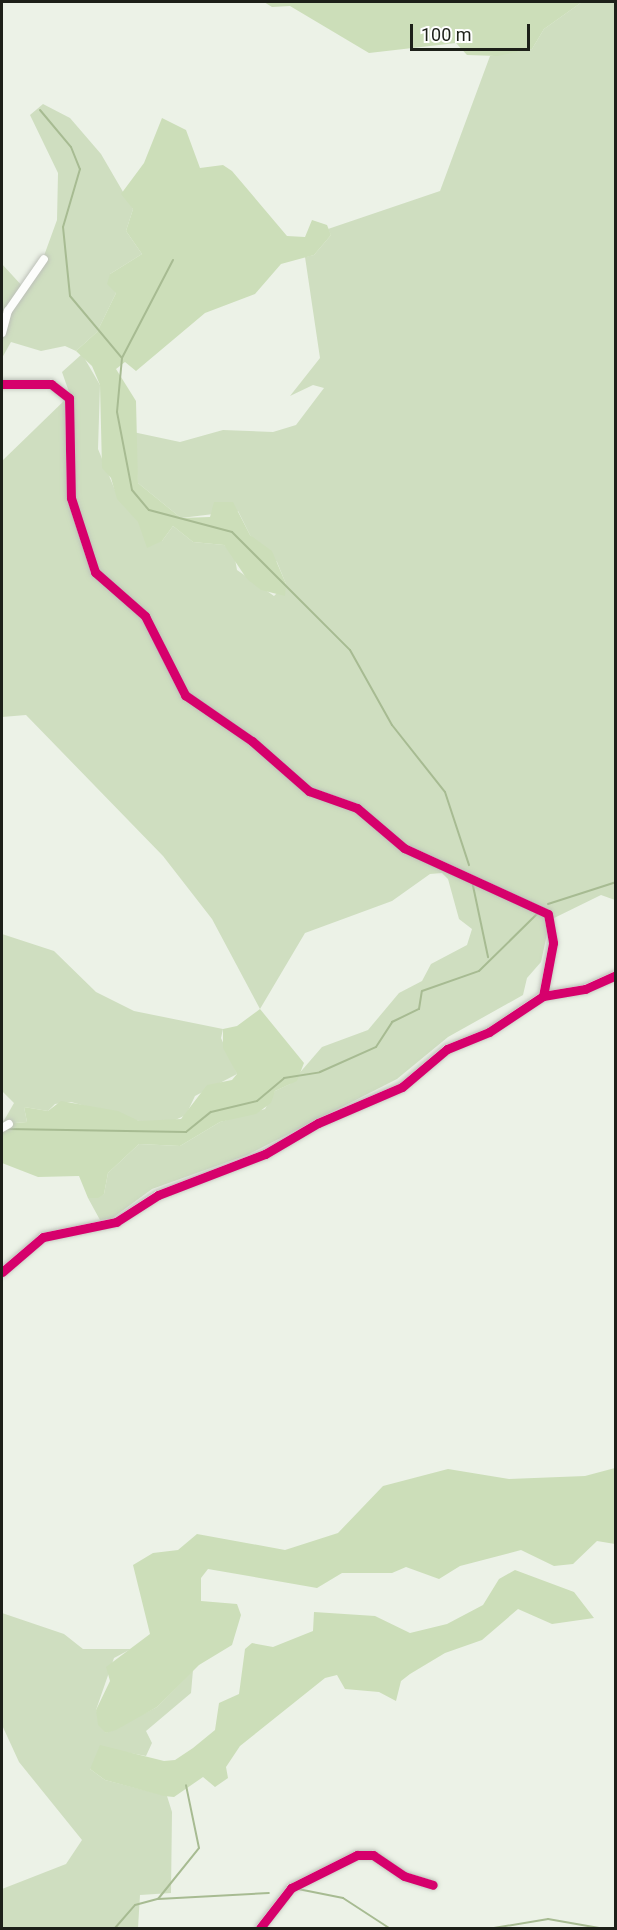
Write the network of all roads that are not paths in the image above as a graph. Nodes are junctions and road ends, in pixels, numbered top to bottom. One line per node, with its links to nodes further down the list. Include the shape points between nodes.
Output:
1 (44, 259): 2 (street, via 8,311)
2 (2, 333)
3 (2, 384): 5 (street, via 51,384 69,398 71,498 95,572 145,616 185,695 252,741 309,791 357,808 404,848 548,914 553,943)
4 (615, 975): 5 (street, via 585,989)
5 (543, 996): 6 (street, via 489,1032 447,1049 402,1087 210,1179 158,1195 116,1222 43,1237)
6 (2, 1272)
7 (433, 1885): 8 (street, via 405,1876 373,1855 357,1855 291,1888)
8 (260, 1929)

